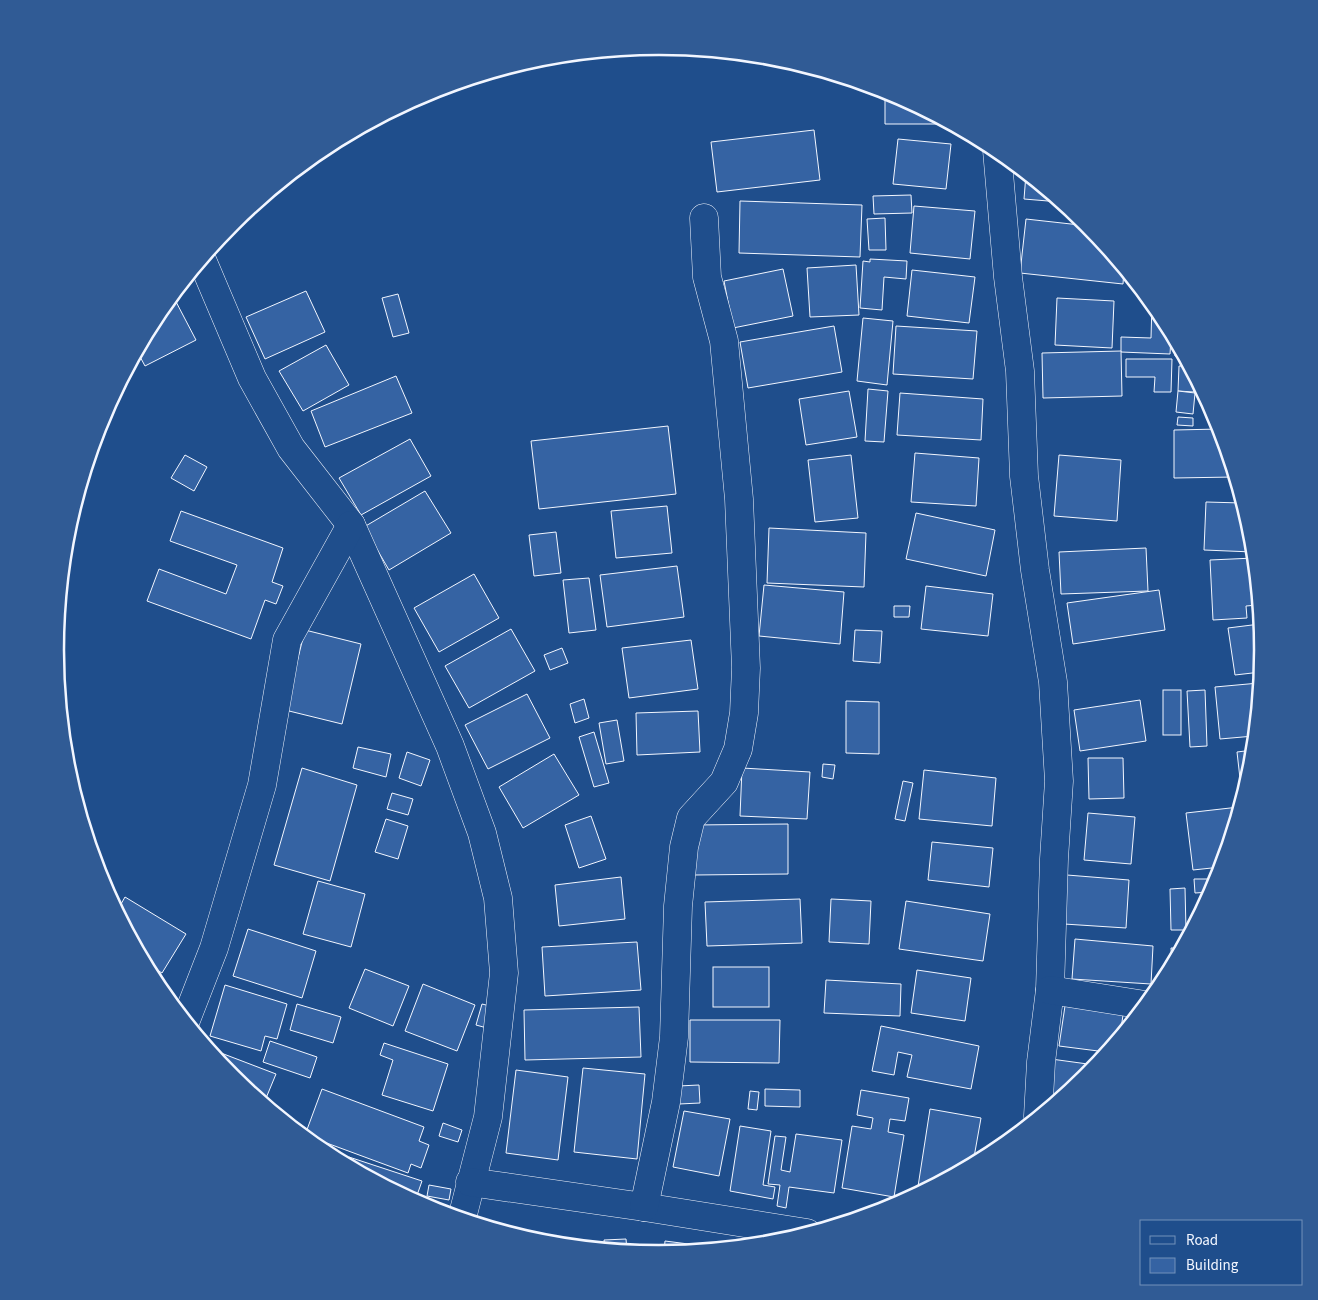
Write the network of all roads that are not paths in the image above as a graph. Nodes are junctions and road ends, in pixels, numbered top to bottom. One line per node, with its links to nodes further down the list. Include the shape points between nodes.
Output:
1 (997, 160): 5 (street, via 1020,371 1024,476 1053,682 1059,780)
2 (704, 218): 10 (street, via 707,277 724,341 739,499 746,668 744,713 738,749 724,782 692,818 684,847 678,906 674,1037 666,1102)
3 (205, 267): 4 (street, via 252,378 287,440)
4 (351, 525): 7 (street, via 288,640 262,785 214,948); 9 (street, via 450,746 482,833 498,898 504,973 488,1117)
5 (1050, 990): 6 (street); 8 (street)
6 (1137, 1004)
7 (188, 1014)
8 (1038, 1107)
9 (470, 1182): 10 (street); 11 (street)
10 (644, 1207): 12 (street)
11 (463, 1211)
12 (790, 1230)

